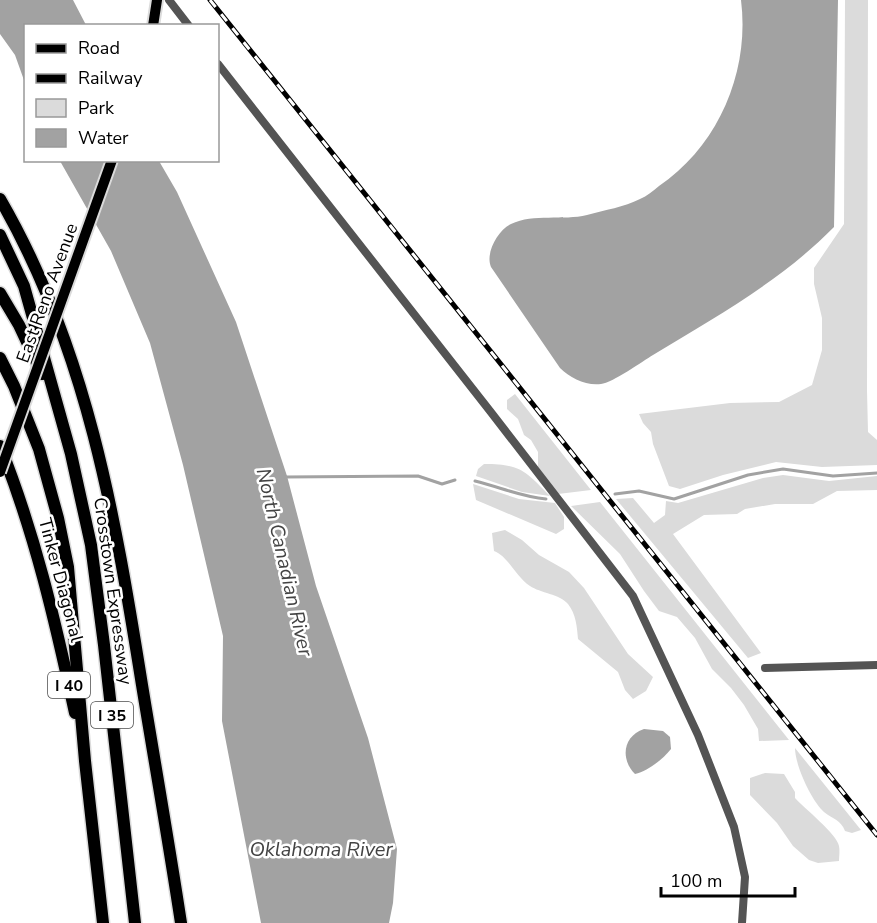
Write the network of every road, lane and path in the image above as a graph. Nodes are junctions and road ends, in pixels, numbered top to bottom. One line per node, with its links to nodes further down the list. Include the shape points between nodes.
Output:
1 (157, 0): 3 (main road)
2 (170, 0): 4 (street)
3 (153, 24)
4 (188, 24)
5 (219, 65): 20 (street, via 633,596 698,735 734,827 745,877)
6 (111, 162): 13 (main road, East Reno Avenue, bridge)
7 (0, 199): 19 (highway, via 44,285 65,337 104,472 122,559)
8 (0, 235): 11 (highway, I 35, via 24,286)
9 (0, 293): 11 (highway)
10 (0, 358): 16 (highway, I 35, via 32,430 62,537 73,607)
11 (59, 410): 18 (highway, Crosstown Expressway / I 35, via 82,499 97,584)
12 (0, 446): 16 (highway, Tinker Diagonal / I 40, via 32,534 53,609)
13 (0, 471)
14 (877, 664): 15 (street)
15 (765, 668)
16 (85, 761): 17 (highway, I 35)
17 (103, 923)
18 (135, 923)
19 (181, 923)
20 (742, 923)

